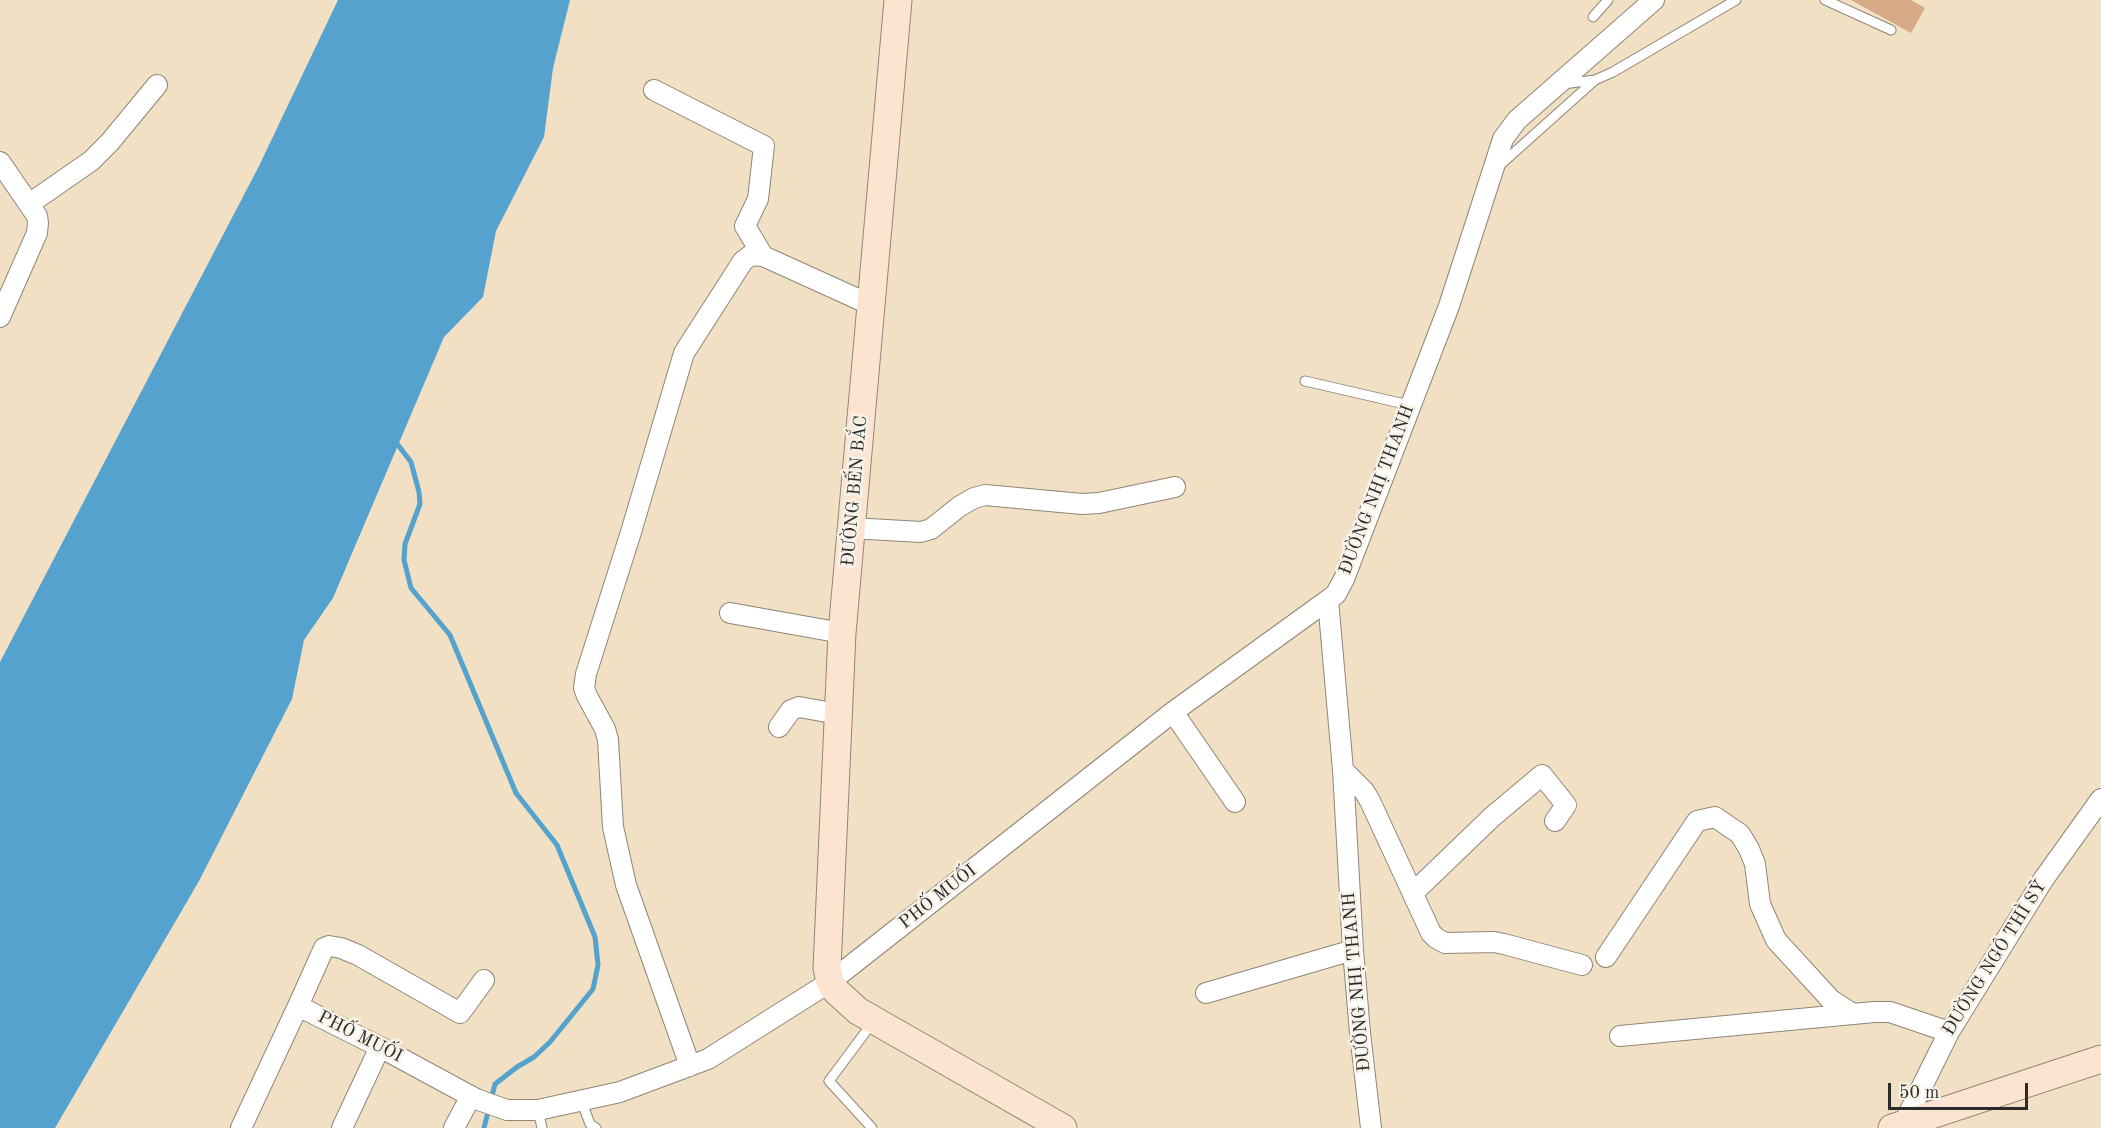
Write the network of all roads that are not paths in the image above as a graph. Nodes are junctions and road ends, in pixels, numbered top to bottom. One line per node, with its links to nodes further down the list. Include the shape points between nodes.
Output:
1 (898, 0): 17 (main road, ĐƯỜNG BẾN BẮC)
2 (1608, 0): 6 (lane)
3 (1654, 0): 9 (street, ĐƯỜNG NHỊ THANH)
4 (1736, 0): 8 (lane)
5 (1825, 0): 7 (lane)
6 (1593, 17)
7 (1891, 30)
8 (1595, 80): 9 (lane); 13 (lane)
9 (1557, 84): 13 (street, ĐƯỜNG NHỊ THANH, via 1517,120 1503,139)
10 (158, 85): 15 (street, via 91,161)
11 (654, 90): 16 (street, via 764,146 758,199 745,226)
12 (0, 162): 14 (street)
13 (1492, 172): 20 (street, ĐƯỜNG NHỊ THANH, via 1449,306)
14 (7, 185): 15 (street)
15 (29, 204): 18 (street, via 37,216 37,233)
16 (763, 256): 17 (street); 47 (street, via 751,255 743,261 684,353 584,687 608,740 613,827 626,885)
17 (871, 305): 22 (main road, ĐƯỜNG BẾN BẮC)
18 (0, 317)
19 (1305, 381): 20 (lane)
20 (1409, 405): 23 (street, ĐƯỜNG NHỊ THANH, via 1344,579)
21 (1175, 487): 22 (street, via 1082,504 985,495 921,532)
22 (852, 528): 25 (main road, ĐƯỜNG BẾN BẮC)
23 (1328, 600): 26 (street, PHỐ MUỐI); 29 (street, ĐƯỜNG NHỊ THANH)
24 (730, 613): 25 (street)
25 (842, 633): 27 (main road, ĐƯỜNG BẾN BẮC)
26 (1173, 712): 31 (street); 38 (street, PHỐ MUỐI)
27 (838, 714): 28 (street, via 799,707 791,710); 38 (main road, ĐƯỜNG BẾN BẮC, via 827,955)
28 (779, 727)
29 (1343, 770): 33 (street, via 1370,801); 34 (street, ĐƯỜNG NHỊ THANH)
30 (2101, 799): 43 (street, ĐƯỜNG NGÔ THÌ SỸ, via 2043,880)
31 (1235, 802)
32 (1555, 821): 33 (street, via 1566,805 1542,775 1492,816)
33 (1413, 893): 36 (street, via 1431,933 1445,943 1494,942)
34 (1353, 950): 39 (street); 58 (street, ĐƯỜNG NHỊ THANH)
35 (1606, 957): 41 (street, via 1697,821 1715,817 1740,834 1749,849 1760,904 1776,940 1831,1000)
36 (1582, 965)
37 (484, 980): 40 (street, via 460,1013 358,955 329,946 324,948)
38 (830, 982): 42 (main road, via 846,1002); 47 (street, PHỐ MUỐI, via 708,1059)
39 (1206, 993)
40 (298, 1006): 45 (street, PHỐ MUỐI); 52 (street, PHỐ MUỐI)
41 (1853, 1014): 43 (street, via 1890,1012); 44 (street)
42 (874, 1020): 56 (lane, via 829,1081); 57 (main road)
43 (1949, 1032): 51 (street, ĐƯỜNG NGÔ THÌ SỸ)
44 (1620, 1036)
45 (380, 1047): 48 (street, PHỐ MUỐI); 53 (street)
46 (2101, 1059): 51 (main road)
47 (690, 1066): 49 (street, PHỐ MUỐI, via 620,1092)
48 (473, 1097): 50 (street, PHỐ MUỐI); 54 (street)
49 (581, 1100): 50 (street, PHỐ MUỐI); 55 (lane, via 590,1124)
50 (540, 1119)
51 (1912, 1124)
52 (241, 1128)
53 (342, 1128)
54 (454, 1128)
55 (596, 1128)
56 (872, 1128)
57 (1063, 1128)
58 (1371, 1128)

